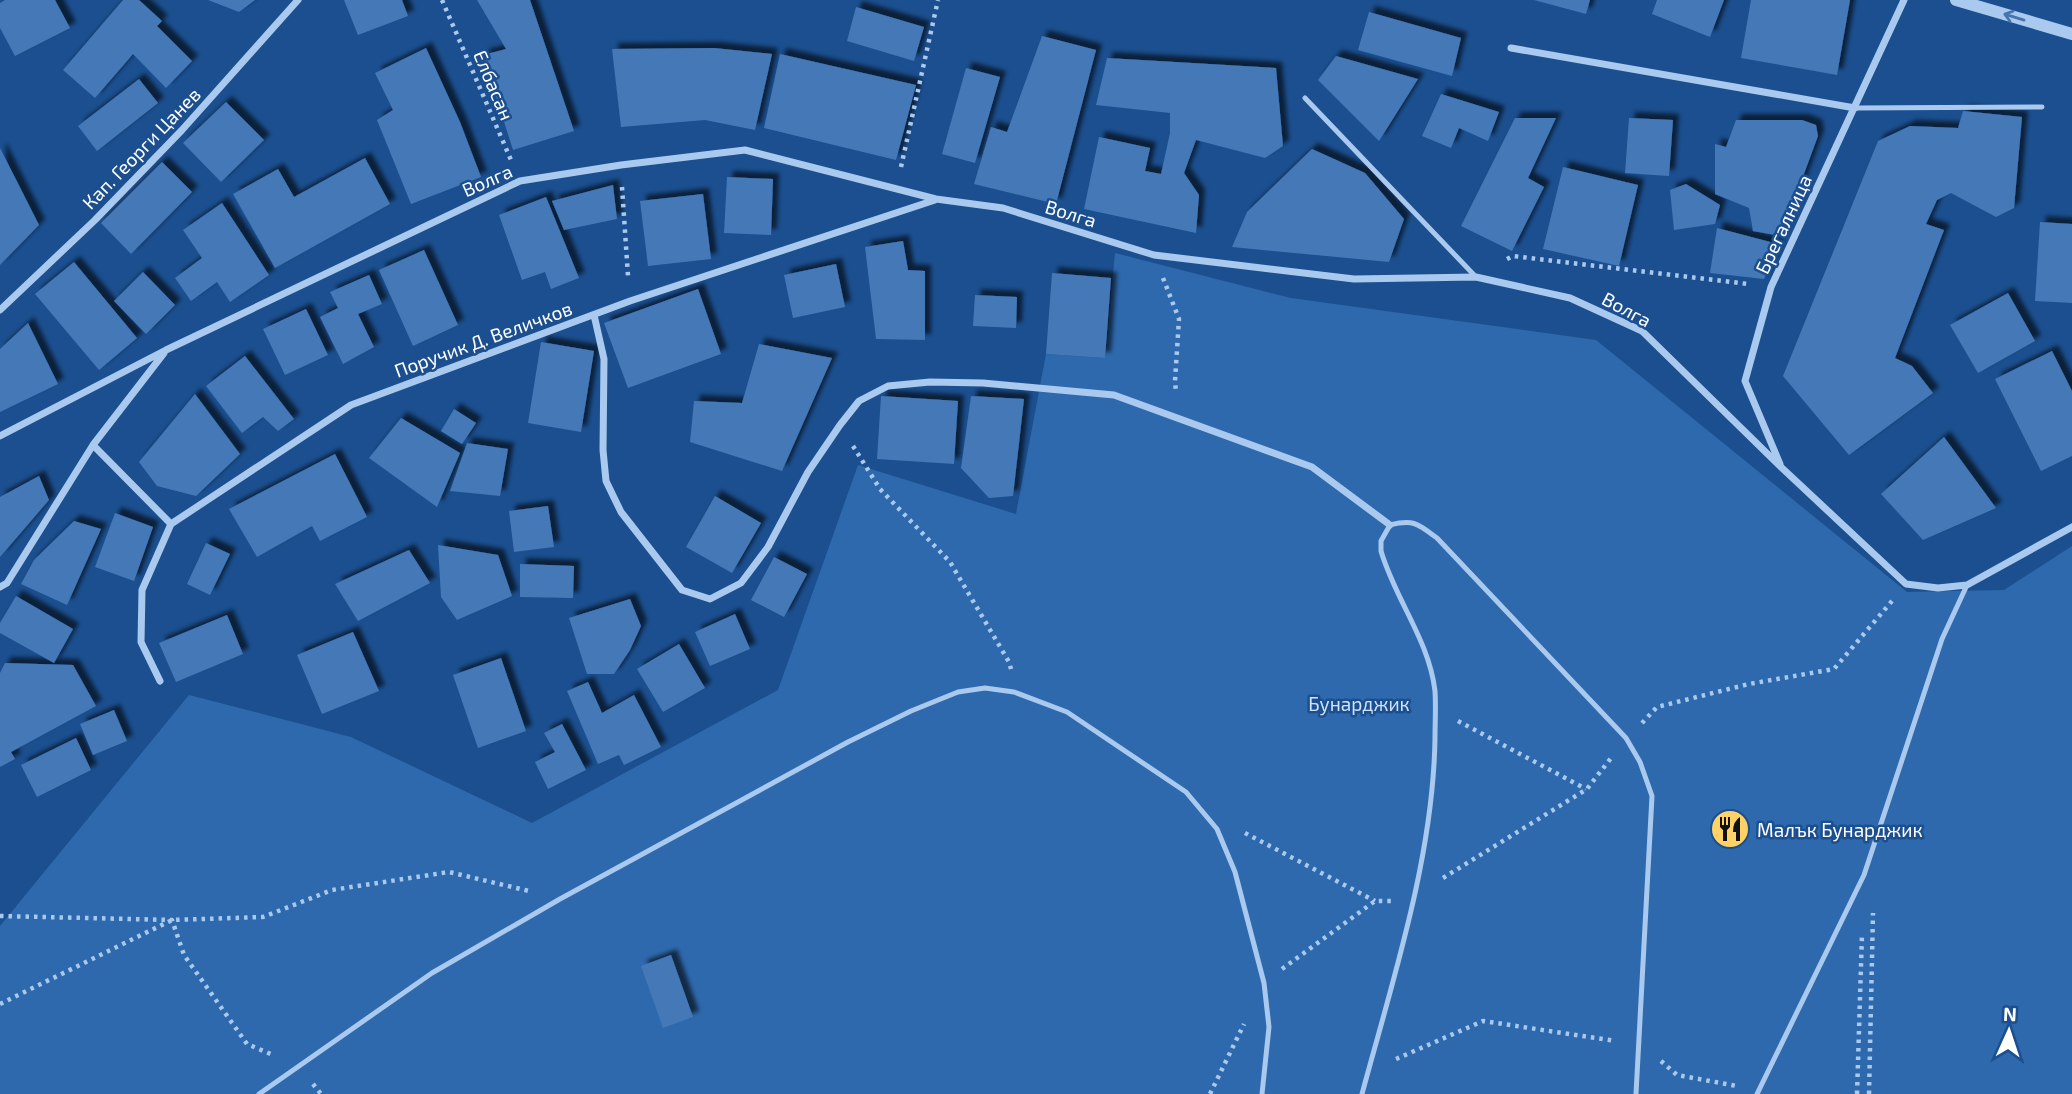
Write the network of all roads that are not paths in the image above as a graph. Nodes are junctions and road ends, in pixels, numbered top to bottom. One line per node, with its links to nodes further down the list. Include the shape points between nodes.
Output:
1 (298, 0): 11 (street, Кап. Георги Цанев, via 182,130)
2 (1904, 0): 8 (street, Брегалница)
3 (1956, 0): 4 (street, one-way to 3)
4 (2072, 34)
5 (1511, 48): 8 (street)
6 (1305, 98): 10 (lane)
7 (2042, 107): 8 (lane)
8 (1855, 108): 16 (street, Брегалница, via 1771,287 1745,381)
9 (936, 200): 10 (street, Волга, via 1003,208 1154,255 1354,279); 12 (street, Поручик Д. Величков); 13 (street, Волга, via 746,150 520,181)
10 (1476, 277): 16 (street, Волга, via 1570,298 1642,331)
11 (0, 310)
12 (594, 315): 17 (street, Поручик Д. Величков, via 351,405); 18 (street, via 604,359 606,481 621,512 682,590 710,599 741,583 768,547 808,472 840,425 859,401 888,386 930,382 1114,395 1312,467)
13 (166, 351): 14 (street, Волга); 15 (street)
14 (0, 436)
15 (93, 445): 17 (street); 21 (street, via 7,583)
16 (1782, 468): 20 (street, Волга, via 1906,584 1938,588)
17 (170, 524): 22 (street, via 142,590 141,642)
18 (1390, 524): 26 (lane, via 1381,551 1423,646 1435,689 1434,763 1414,896); 27 (lane, via 1417,523 1437,538 1626,738 1640,762 1652,796)
19 (2072, 527): 20 (street)
20 (1967, 584): 23 (lane, via 1942,639 1864,875)
21 (0, 587)
22 (160, 681)
23 (1758, 1092)
24 (259, 1094): 25 (lane, via 432,973 560,899 911,711 958,692 985,688 1014,692 1067,712 1186,792 1217,829 1235,872 1264,983 1269,1027)
25 (1262, 1094)
26 (1362, 1094)
27 (1636, 1094)

